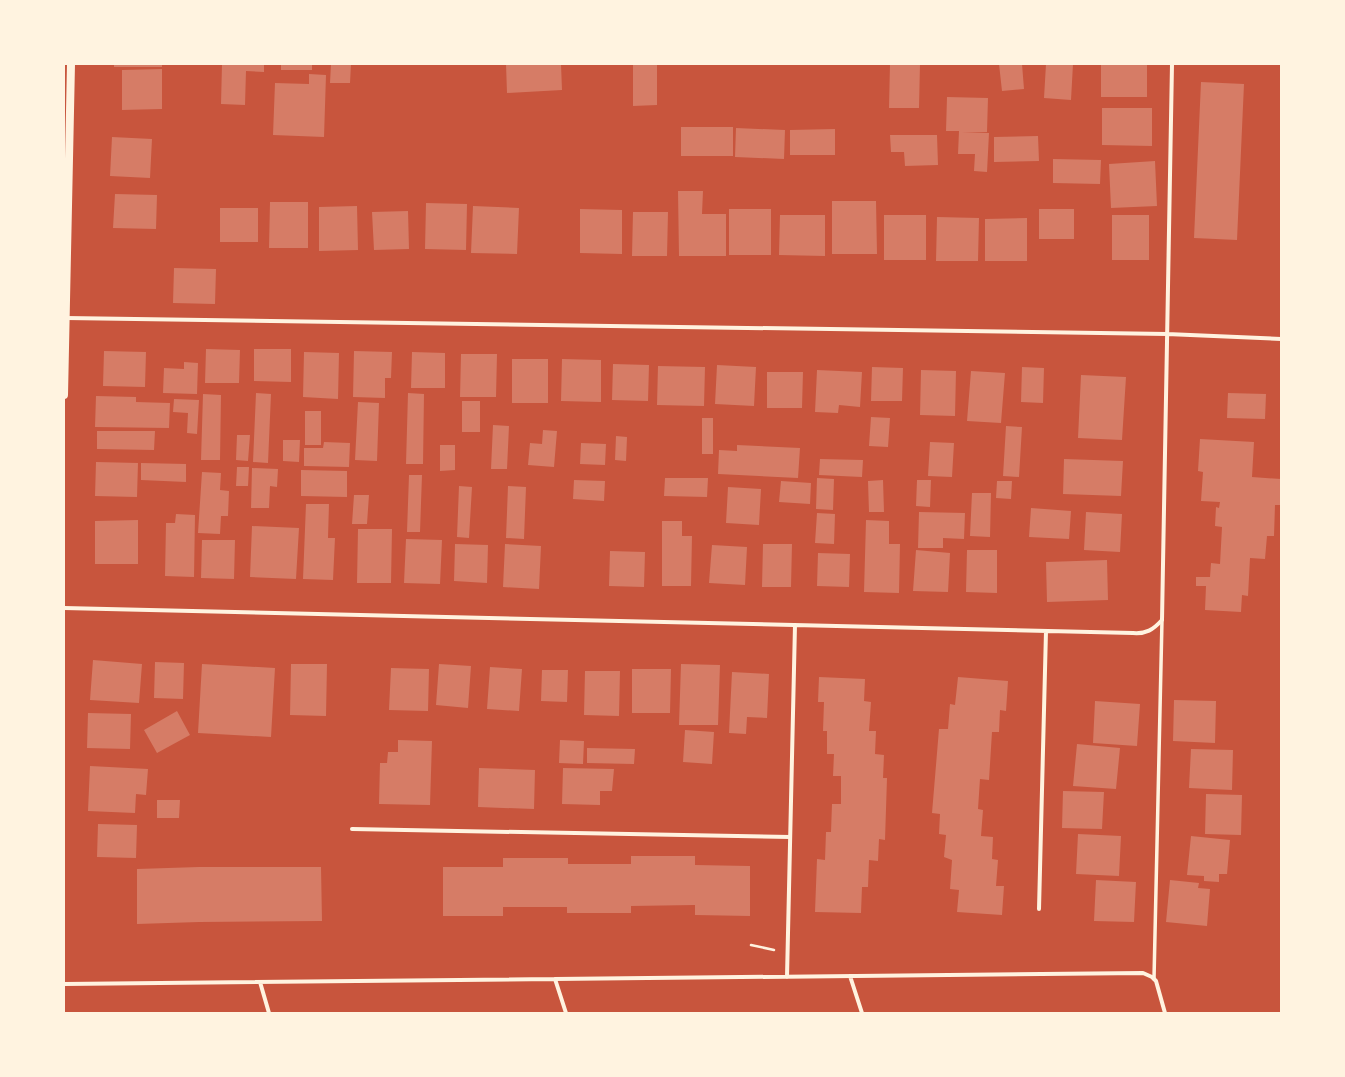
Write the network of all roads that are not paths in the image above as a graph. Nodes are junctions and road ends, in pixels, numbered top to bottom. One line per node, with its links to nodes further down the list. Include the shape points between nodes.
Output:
1 (71, 64): 3 (main road)
2 (1172, 64): 4 (street)
3 (65, 318): 4 (street); 6 (main road)
4 (1167, 334): 5 (street); 8 (street)
5 (1281, 339)
6 (64, 395)
7 (64, 608): 9 (street)
8 (1162, 620): 10 (street, via 1156,627 1141,634); 17 (street)
9 (795, 625): 10 (street); 12 (street)
10 (1046, 631): 13 (street)
11 (352, 829): 12 (street)
12 (790, 837): 15 (street)
13 (1039, 909)
14 (850, 976): 15 (street); 17 (street, via 1143,973); 22 (street)
15 (787, 977): 16 (street)
16 (555, 979): 18 (street); 21 (street)
17 (1154, 979): 23 (street)
18 (260, 982): 19 (street); 20 (street)
19 (64, 984)
20 (269, 1013)
21 (566, 1013)
22 (862, 1013)
23 (1166, 1013)

